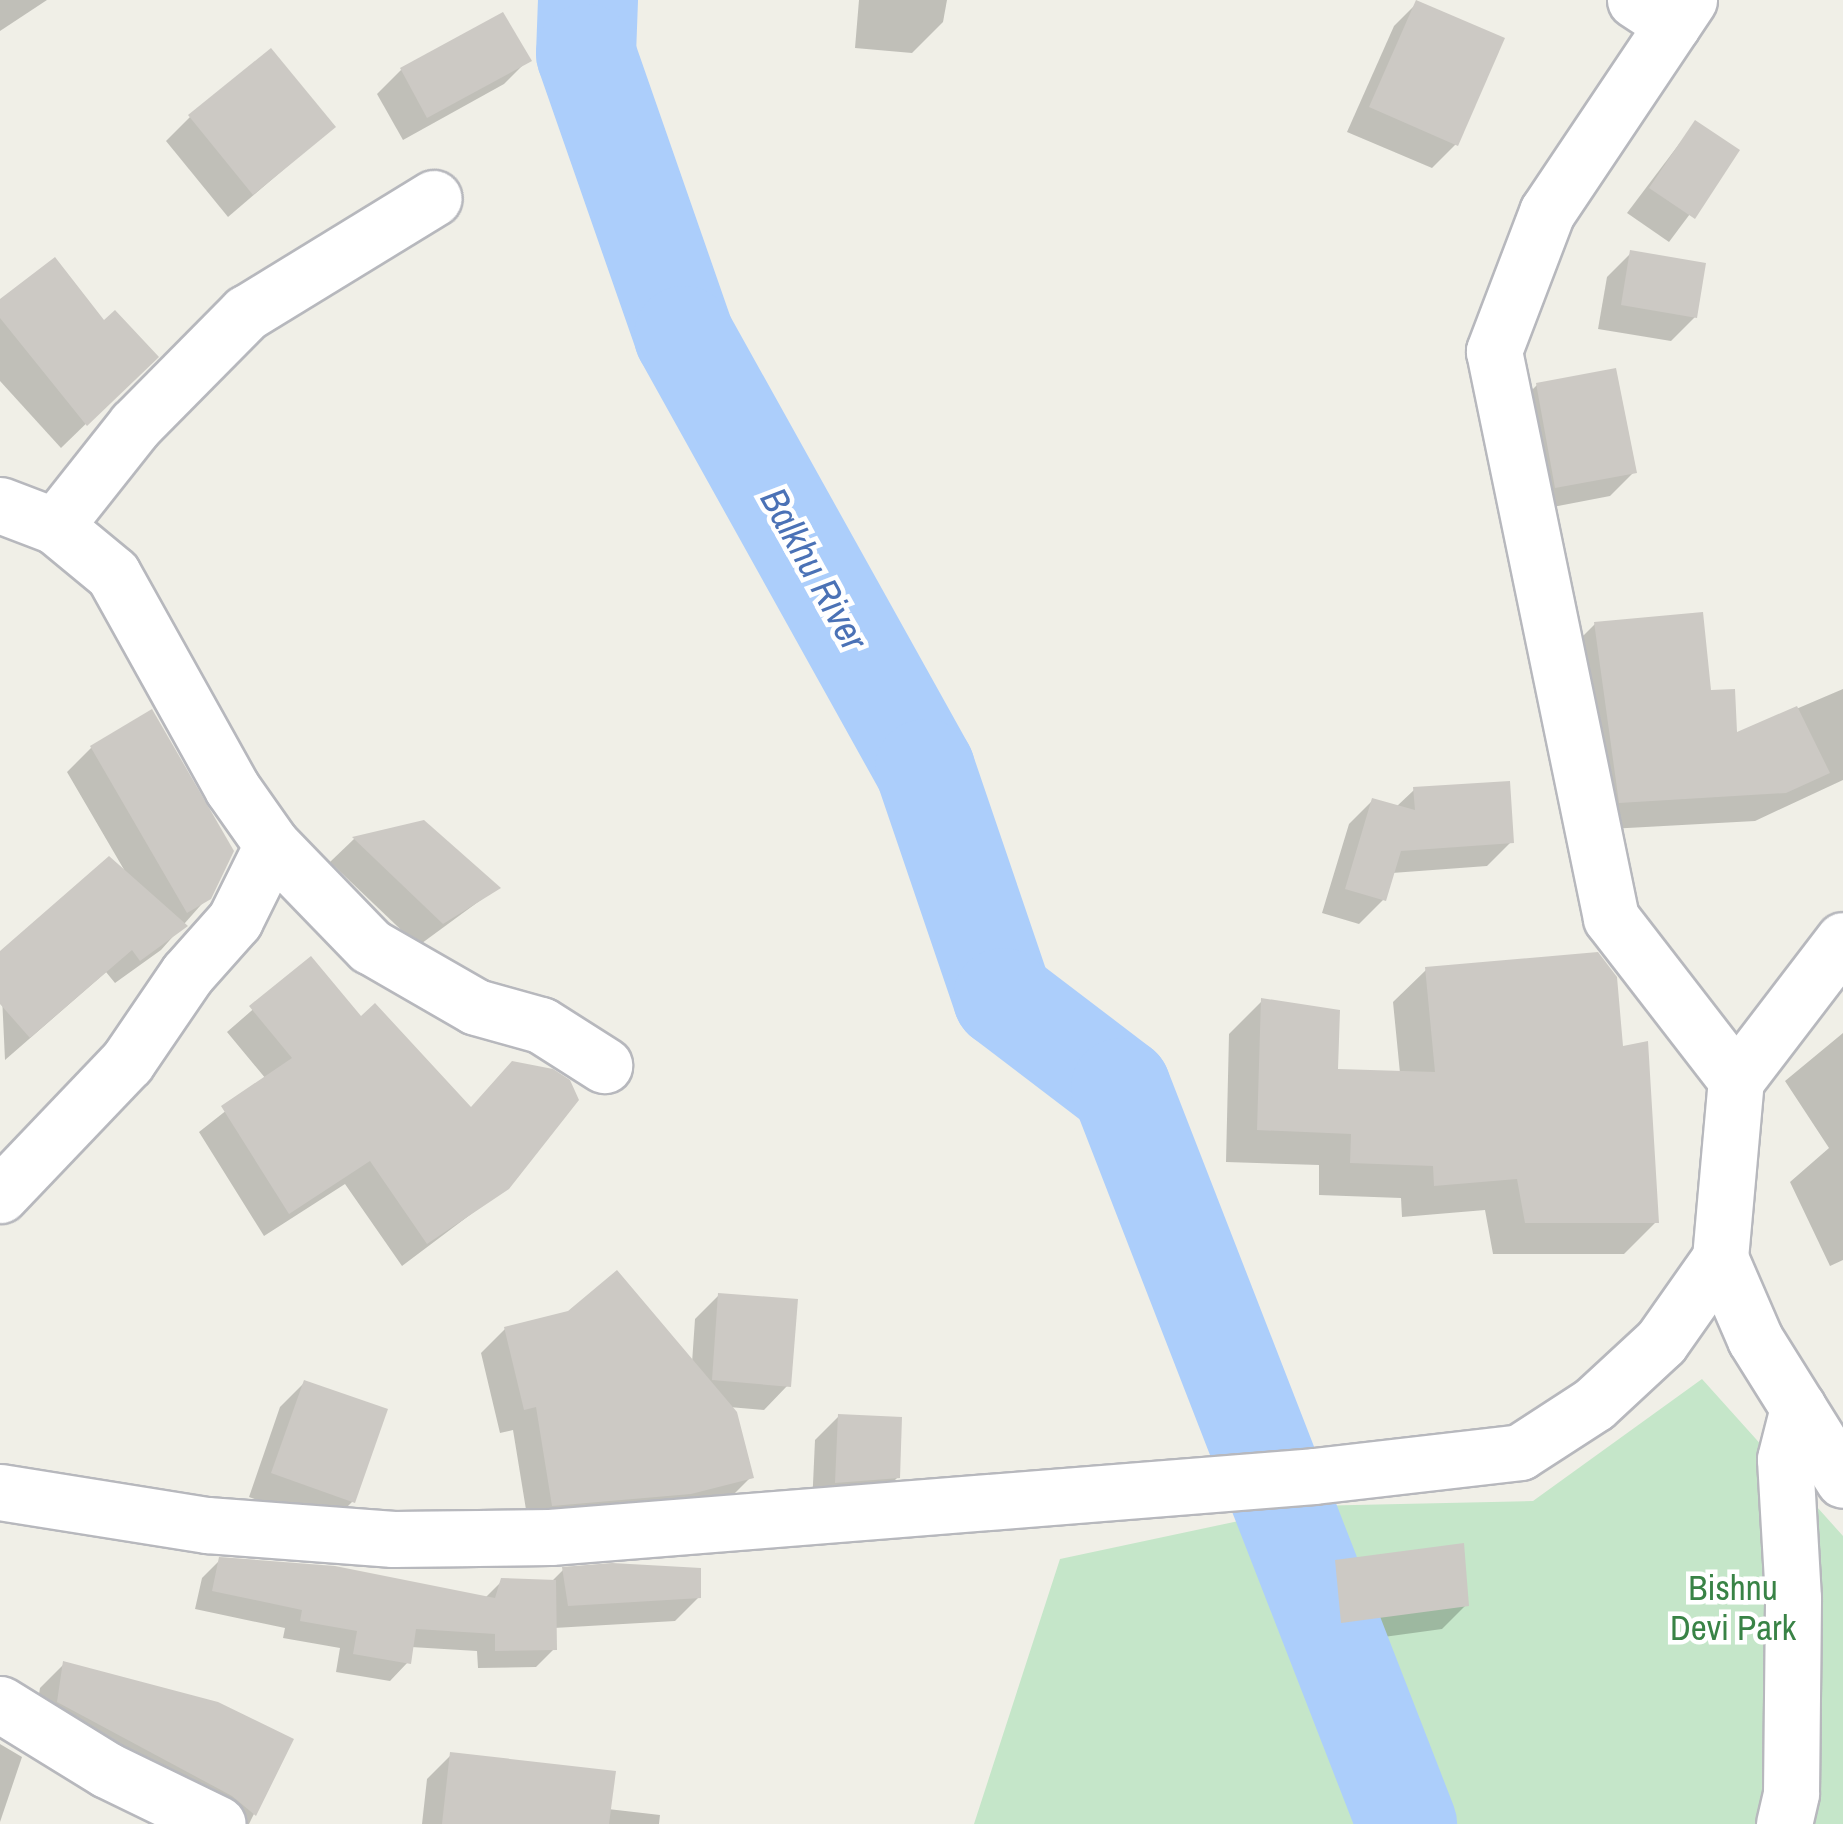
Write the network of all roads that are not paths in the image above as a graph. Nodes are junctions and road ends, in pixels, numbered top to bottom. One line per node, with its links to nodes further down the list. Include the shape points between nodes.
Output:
1 (1665, 8): 8 (street, via 1547,212 1494,351 1611,918)
2 (434, 198): 4 (street, via 246,313 135,425)
3 (0, 505): 4 (street)
4 (55, 526): 5 (street, via 113,574)
5 (272, 846): 7 (street, via 370,946 476,1007 541,1025); 9 (street, via 235,920 187,974 128,1062)
6 (1843, 940): 8 (street)
7 (604, 1066)
8 (1736, 1080): 10 (street)
9 (0, 1195)
10 (1720, 1258): 11 (street); 13 (street, via 1661,1342 1594,1404 1520,1452 1314,1476 550,1537 393,1539 207,1525)
11 (1798, 1408): 12 (street); 16 (street, via 1784,1459 1793,1598 1791,1793)
12 (1843, 1480)
13 (0, 1492)
14 (0, 1704): 15 (street, via 107,1770)
15 (218, 1824)
16 (1784, 1824)

